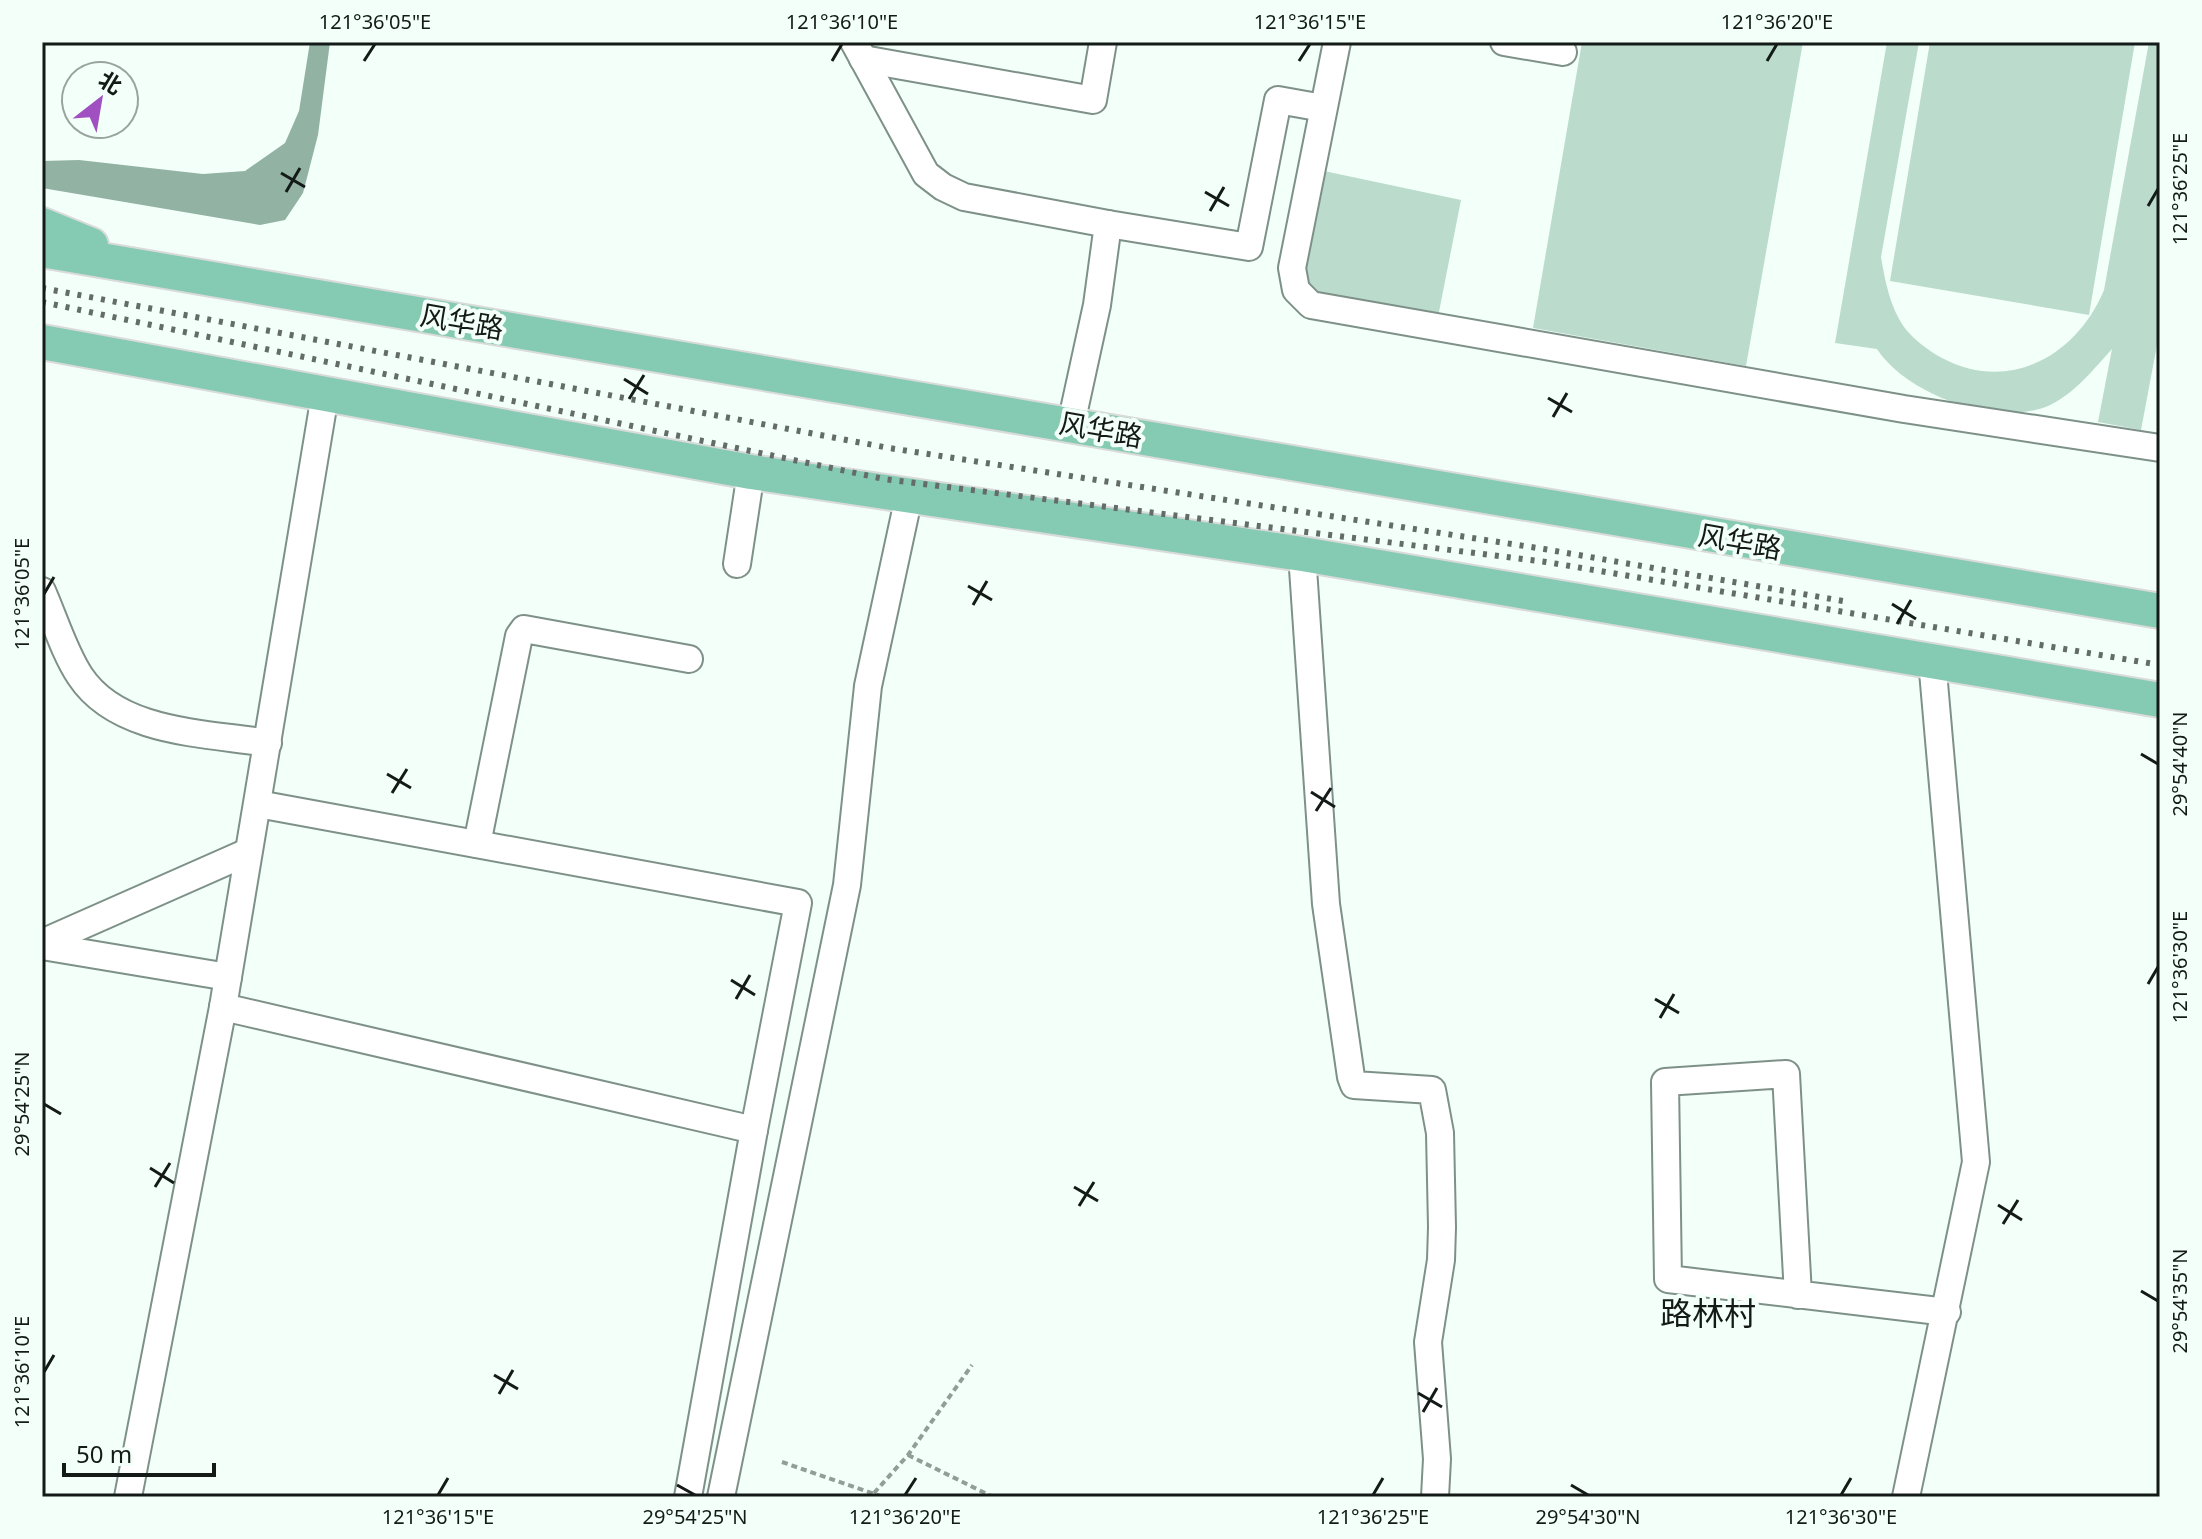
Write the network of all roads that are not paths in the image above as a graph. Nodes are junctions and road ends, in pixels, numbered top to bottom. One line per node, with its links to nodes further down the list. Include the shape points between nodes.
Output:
1 (1103, 42): 4 (street, via 1093,100)
2 (1337, 42): 6 (street)
3 (1504, 42): 5 (street)
4 (859, 51): 7 (street, via 926,174 943,187 964,197)
5 (1563, 52)
6 (1323, 108): 7 (street, via 1278,100 1249,247); 14 (street, via 1292,268 1296,290 1311,305)
7 (1108, 224): 13 (street)
8 (42, 225): 10 (main road)
9 (42, 250): 10 (main road, 风华路)
10 (150, 269): 13 (main road, 风华路)
11 (42, 342): 12 (main road)
12 (325, 395): 15 (main road); 24 (street)
13 (1071, 424): 20 (main road, 风华路)
14 (2160, 448)
15 (751, 472): 16 (main road); 18 (street)
16 (909, 496): 17 (main road); 36 (street, via 868,686 847,885)
17 (1302, 554): 22 (main road); 37 (street, via 1326,904 1351,1077 1354,1085 1432,1090 1440,1133 1441,1260 1428,1342)
18 (737, 564)
19 (42, 591): 24 (street, via 80,677 105,703 141,722)
20 (2160, 611)
21 (689, 659): 26 (street, via 524,629)
22 (1932, 660): 23 (main road); 33 (street, via 1976,1162)
23 (2160, 700)
24 (268, 743): 25 (street)
25 (258, 804): 26 (street); 27 (street)
26 (477, 844): 31 (street, via 798,903)
27 (248, 852): 28 (street); 29 (street)
28 (42, 944): 29 (street)
29 (228, 977): 30 (street)
30 (223, 1007): 31 (street); 34 (street)
31 (754, 1130): 35 (street)
32 (1798, 1295): 32 (street, via 1668,1279 1665,1082 1786,1074); 33 (street)
33 (1947, 1312): 38 (street)
34 (128, 1497)
35 (688, 1497)
36 (721, 1497)
37 (1435, 1497)
38 (1906, 1497)

